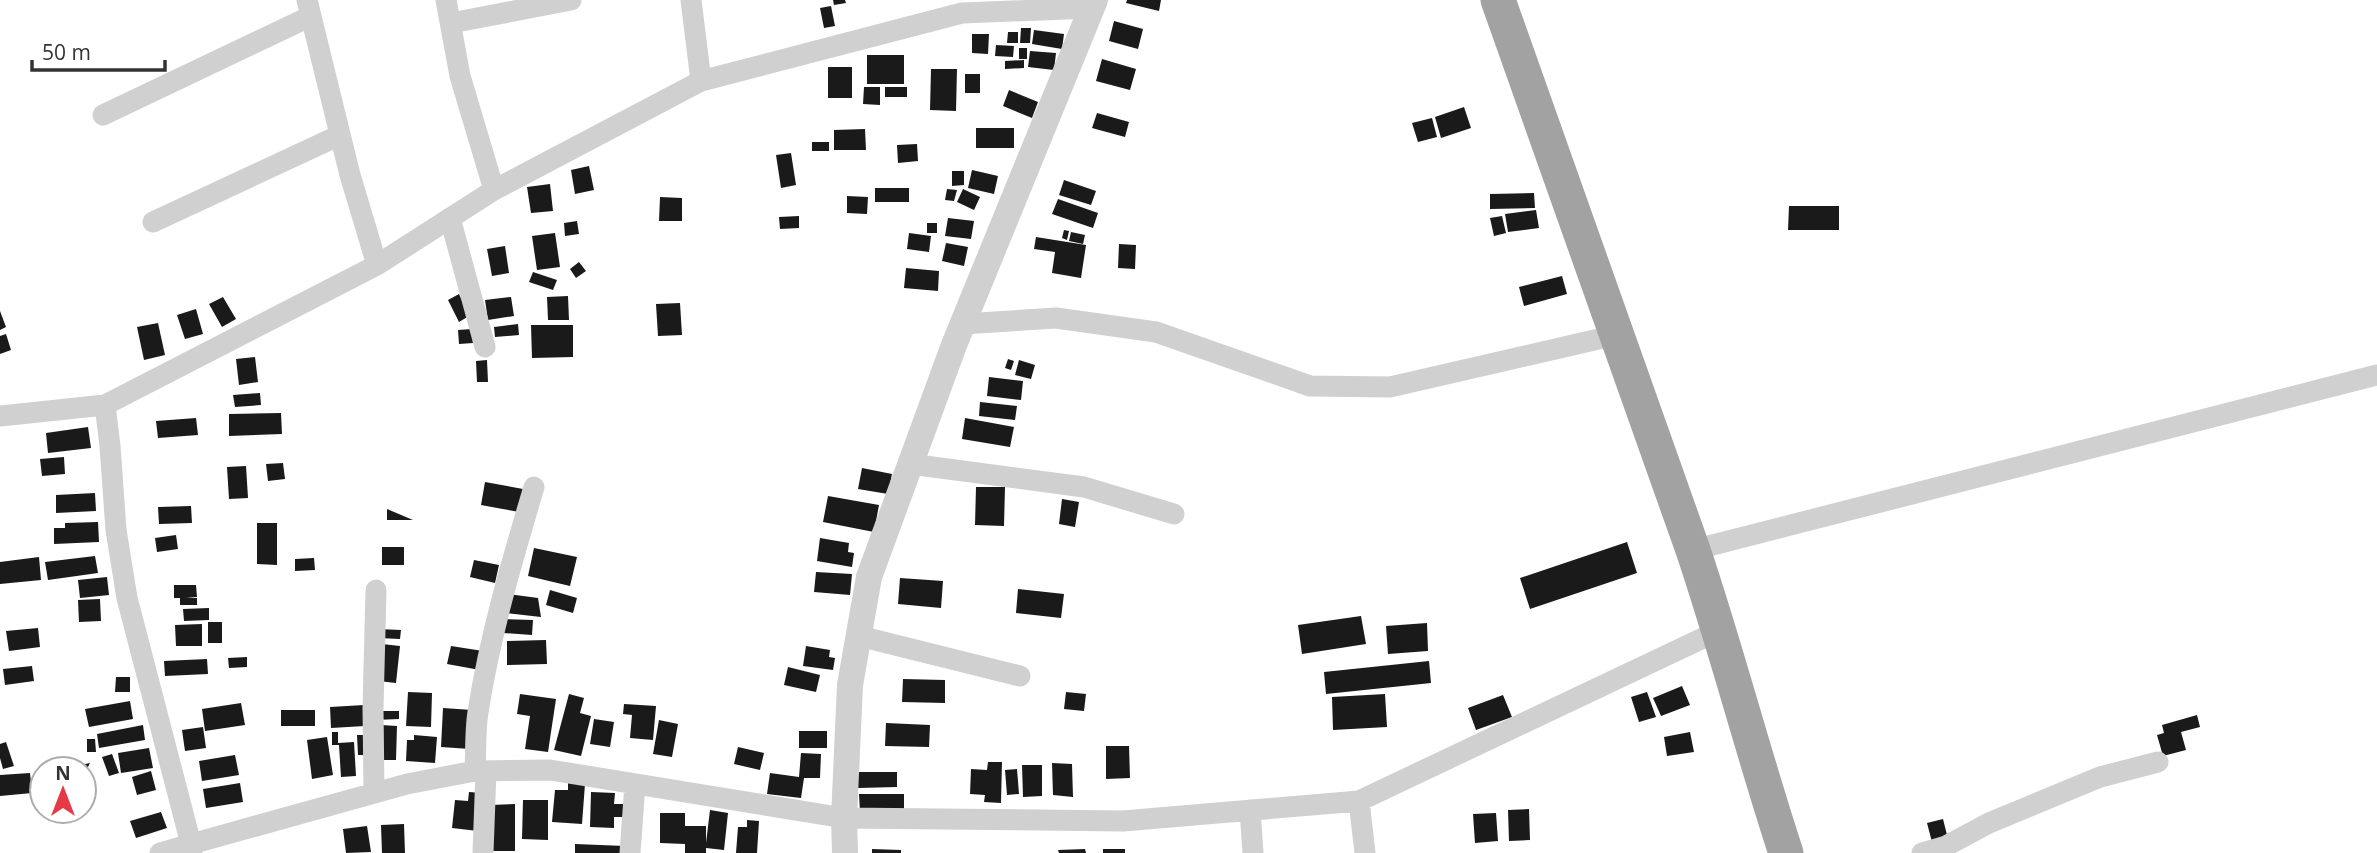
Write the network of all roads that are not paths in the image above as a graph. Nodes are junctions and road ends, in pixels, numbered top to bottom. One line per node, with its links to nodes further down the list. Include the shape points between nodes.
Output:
1 (446, 0): 7 (street)
2 (571, 0): 7 (street)
3 (691, 0): 8 (street)
4 (1498, 0): 16 (highway)
5 (1093, 4): 8 (street, via 962,13); 15 (street)
6 (309, 8): 9 (street); 10 (street)
7 (451, 23): 11 (street, via 460,76)
8 (701, 81): 11 (street)
9 (103, 115)
10 (340, 135): 13 (street); 14 (street)
11 (494, 190): 12 (street)
12 (450, 218): 14 (street); 17 (street)
13 (153, 222)
14 (377, 265): 19 (street)
15 (963, 324): 16 (street, via 1056,318 1156,332 1310,386 1391,387); 21 (street)
16 (1616, 334): 24 (highway)
17 (485, 346)
18 (2377, 375): 24 (street)
19 (105, 405): 20 (street); 36 (street, via 127,598)
20 (0, 416)
21 (910, 464): 23 (street, via 1084,487); 27 (street, via 869,577)
22 (534, 487): 30 (street, via 502,592 478,714)
23 (1174, 514)
24 (1693, 550): 26 (highway)
25 (376, 590): 32 (street)
26 (1720, 630): 33 (street); 43 (highway)
27 (859, 636): 28 (street); 35 (street, via 850,685)
28 (1020, 676)
29 (2158, 762): 44 (street, via 2100,777)
30 (481, 771): 31 (street, via 550,770); 32 (street); 38 (street)
31 (635, 784): 35 (street); 39 (street)
32 (374, 793): 36 (street)
33 (1359, 801): 34 (street); 42 (street)
34 (1250, 810): 35 (street, via 1123,821); 41 (street)
35 (844, 818): 40 (street)
36 (191, 848): 37 (street)
37 (160, 853)
38 (483, 853)
39 (630, 853)
40 (845, 853)
41 (1253, 853)
42 (1365, 853)
43 (1786, 853)
44 (1922, 853)

